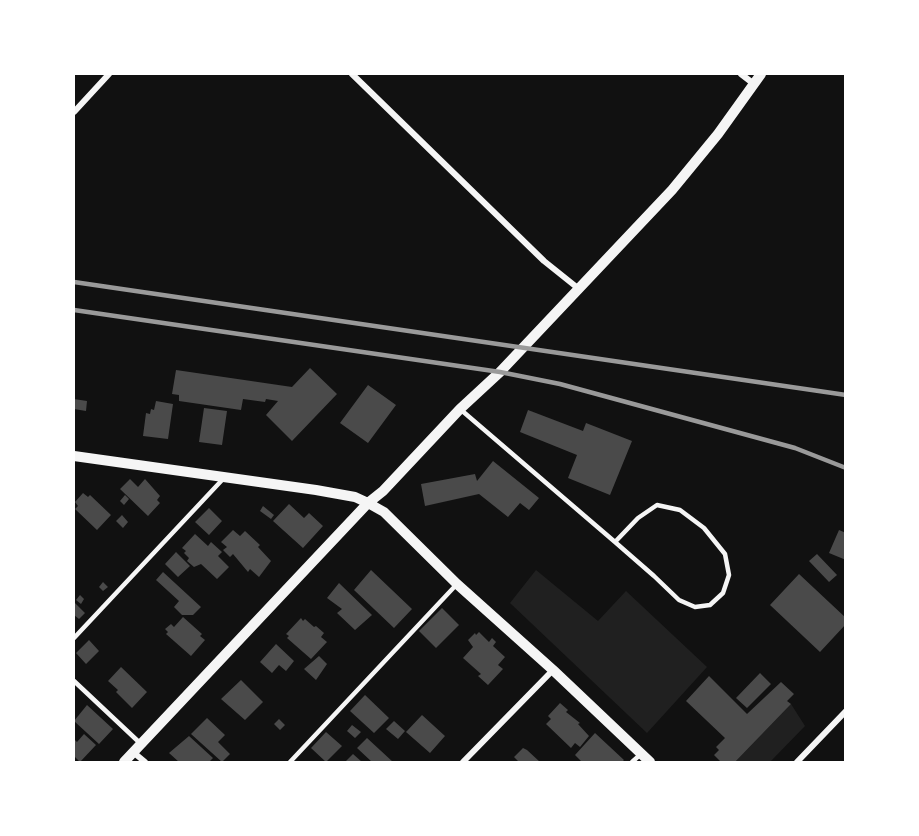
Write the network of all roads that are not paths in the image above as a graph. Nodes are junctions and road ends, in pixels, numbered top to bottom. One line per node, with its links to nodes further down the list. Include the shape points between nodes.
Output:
1 (109, 74): 6 (street)
2 (352, 74): 7 (street, via 544,261)
3 (741, 74): 5 (street)
4 (761, 74): 5 (street)
5 (754, 84): 7 (street, via 672,190)
6 (74, 112)
7 (579, 289): 8 (street)
8 (460, 409): 11 (street); 12 (lane)
9 (76, 459): 10 (street)
10 (225, 477): 11 (street, via 345,495); 14 (lane)
11 (369, 503): 13 (street, via 384,512); 18 (street)
12 (615, 542): 12 (lane, via 679,600 695,607 710,606 723,593 729,575 725,554 704,528 681,510 657,505)
13 (457, 584): 15 (street); 22 (lane)
14 (74, 638)
15 (552, 670): 19 (street); 23 (street)
16 (74, 681): 18 (lane)
17 (846, 711): 26 (street)
18 (137, 748): 20 (street); 21 (street)
19 (641, 754): 24 (lane); 25 (street)
20 (124, 762)
21 (145, 762)
22 (290, 762)
23 (463, 762)
24 (632, 762)
25 (650, 762)
26 (797, 762)

